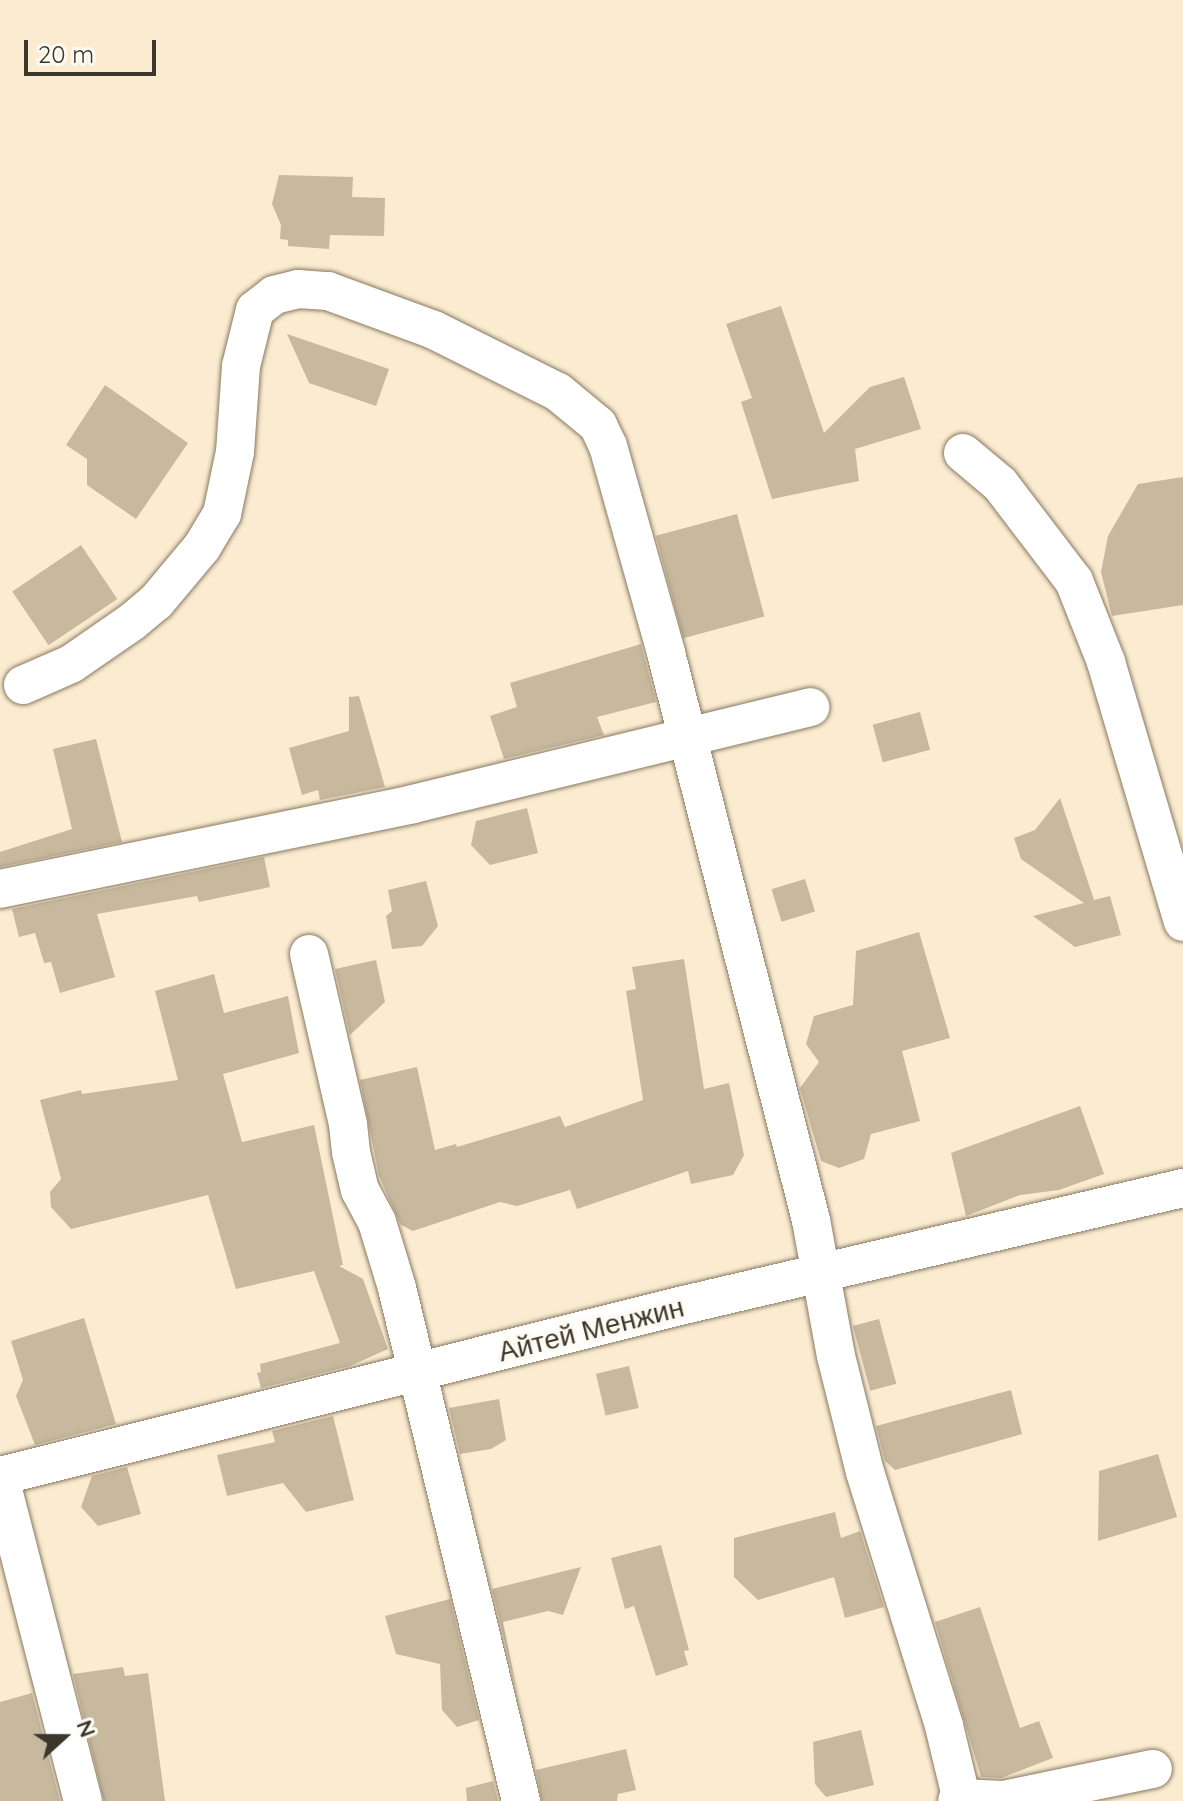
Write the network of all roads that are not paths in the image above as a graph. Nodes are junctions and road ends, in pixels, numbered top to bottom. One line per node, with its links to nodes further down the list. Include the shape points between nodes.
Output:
1 (963, 453): 6 (street, via 1000,484 1074,581 1106,662)
2 (23, 685): 4 (street, via 71,664 133,621 202,547 222,514 235,452 241,366 255,310 274,295 328,291 434,330 558,392 598,425)
3 (810, 707): 4 (street)
4 (685, 735): 5 (street, via 413,804); 9 (street)
5 (0, 889)
6 (1183, 922)
7 (309, 954): 10 (street, via 360,1190 377,1222)
8 (1183, 1188): 9 (street, Айтей Менжин)
9 (822, 1274): 10 (street, Айтей Менжин); 13 (street, via 865,1472 944,1726)
10 (418, 1374): 11 (street, Айтей Менжин); 15 (street)
11 (0, 1477): 14 (street)
12 (1153, 1769): 13 (street, via 1003,1800)
13 (958, 1800)
14 (83, 1801)
15 (521, 1801)

